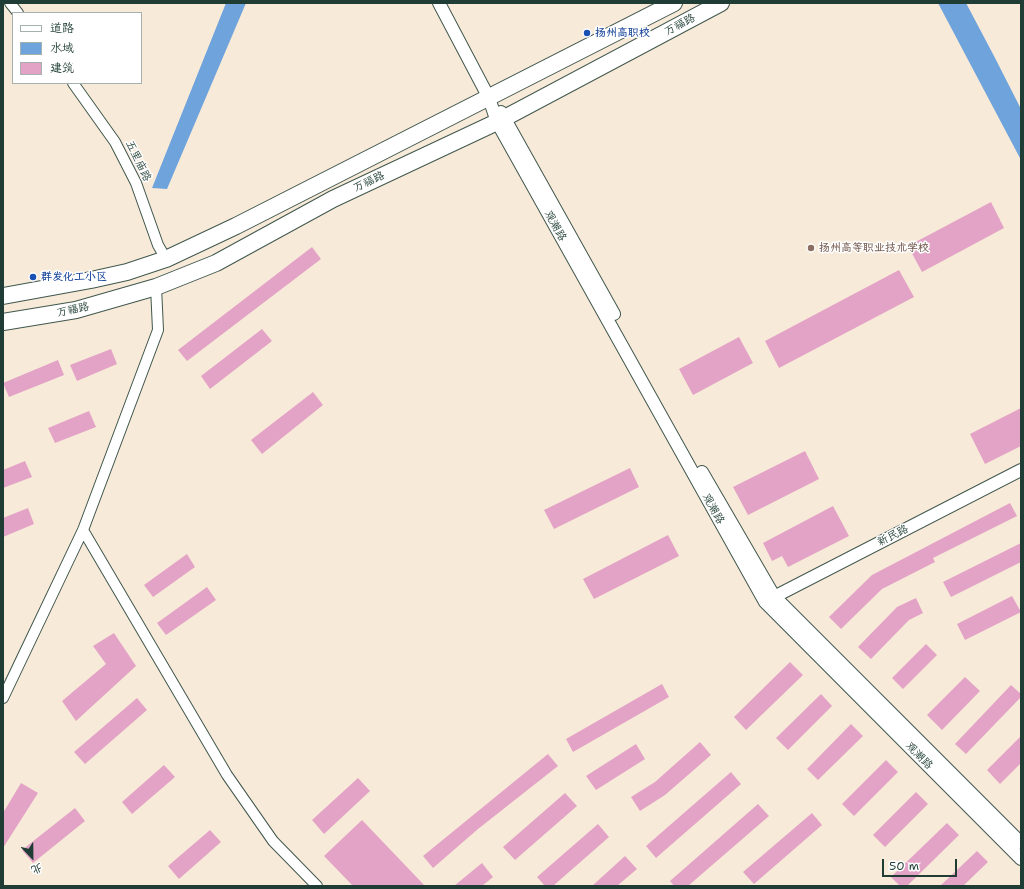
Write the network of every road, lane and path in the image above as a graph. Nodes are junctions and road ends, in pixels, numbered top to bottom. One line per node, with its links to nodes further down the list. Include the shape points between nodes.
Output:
1 (10, 3): 5 (street)
2 (439, 3): 7 (street, 观潮路)
3 (674, 3): 7 (main road, 万福路)
4 (721, 3): 8 (main road, 万福路)
5 (17, 12)
6 (74, 84): 9 (street, 五里庙路, via 115,142 136,183 158,245)
7 (489, 98): 8 (street, 观潮路); 9 (main road, 万福路)
8 (501, 120): 10 (main road, 万福路, via 334,199 216,262); 15 (street, 观潮路)
9 (166, 259): 11 (main road, 万福路, via 127,272)
10 (156, 288): 12 (main road, 万福路, via 76,310); 14 (street, via 158,330)
11 (3, 296)
12 (3, 322)
13 (1021, 470): 15 (street, 新民路)
14 (83, 530): 16 (street); 19 (street, via 227,775 273,841)
15 (769, 599): 17 (street, 观潮路); 18 (street, 观潮路)
16 (3, 698)
17 (1021, 843)
18 (1021, 859)
19 (317, 886)

